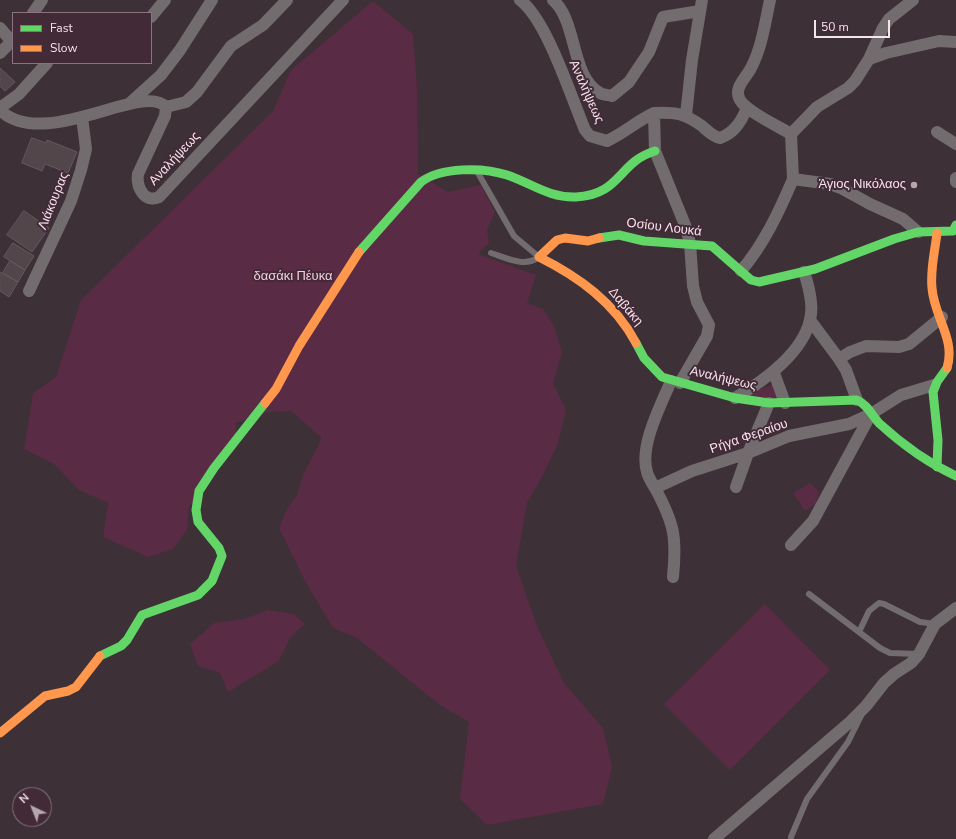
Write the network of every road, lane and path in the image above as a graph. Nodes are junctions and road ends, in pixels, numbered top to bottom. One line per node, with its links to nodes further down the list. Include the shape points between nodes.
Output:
1 (42, 0): 11 (street)
2 (165, 0): 12 (street)
3 (212, 0): 19 (street, via 161,75)
4 (287, 0): 20 (street, via 263,25 231,46 197,92 186,102)
5 (343, 0): 20 (street, Αναλήψεως, via 159,198 151,199 139,188 138,174 165,116)
6 (520, 0): 23 (street, Αναλήψεως, via 544,30 585,130 590,136 607,141)
7 (553, 0): 10 (street, via 567,24 586,79 600,94 612,96 629,82 649,52 663,17)
8 (770, 0): 21 (street, via 756,59 738,88 740,102)
9 (913, 0): 17 (street, via 889,19)
10 (701, 5): 24 (street)
11 (34, 12)
12 (152, 16)
13 (0, 28): 14 (street)
14 (12, 41): 16 (street)
15 (956, 42): 17 (street, via 939,41)
16 (0, 53)
17 (869, 59): 27 (street, via 848,88 817,107)
18 (46, 64): 22 (street, via 19,94)
19 (130, 104): 20 (street, via 159,101); 25 (street)
20 (166, 107)
21 (747, 108): 24 (street, via 733,131 720,138); 27 (street)
22 (0, 109): 25 (street, via 12,119 25,123 46,124)
23 (654, 113): 24 (street); 29 (street, Αναλήψεως)
24 (686, 115)
25 (82, 117): 42 (street, Λιάκουρας, via 86,149 81,170 71,201)
26 (938, 132): 28 (street)
27 (791, 134): 32 (street)
28 (956, 144)
29 (655, 151): 30 (street, via 636,158 607,189 588,195 570,197 546,194 495,171); 37 (street, Αναλήψεως)
30 (478, 172): 39 (lane, via 514,236); 67 (street, via 459,170 434,174 421,182 404,199 354,258 299,346 276,389 199,491 196,510 198,522 219,548 222,556 212,581 198,594 142,616 127,640 121,646 99,656 76,686 68,691 45,696)
31 (956, 178): 33 (street)
32 (792, 179): 35 (street, via 841,188 903,219); 40 (street, via 780,210)
33 (956, 182)
34 (955, 230): 36 (street, Οσίου Λουκά)
35 (918, 232): 36 (street, Οσίου Λουκά); 41 (street, Οσίου Λουκά, via 894,238 858,254)
36 (937, 232): 43 (street, via 932,295)
37 (690, 243): 39 (street, Οσίου Λουκά, via 644,241 619,235 588,240 565,238 557,240); 40 (street, Οσίου Λουκά, via 712,246); 47 (street, Αναλήψεως, via 693,286 697,302 709,325 707,336)
38 (491, 253): 39 (lane, via 523,263)
39 (539, 258): 47 (street, Δαβάκη, via 570,273 593,291 615,312 631,333 651,368 662,377)
40 (740, 271): 41 (street, Οσίου Λουκά, via 751,280 759,282)
41 (804, 272): 44 (street, via 812,302)
42 (29, 291)
43 (942, 317): 45 (street, via 909,344 899,347 866,346); 48 (street, via 955,344 955,354)
44 (810, 320): 45 (street); 46 (street, via 789,357)
45 (839, 359): 50 (street)
46 (774, 373): 49 (street); 52 (street)
47 (675, 382): 49 (street, Αναλήψεως); 57 (street, via 649,438 645,455 647,472)
48 (934, 386): 53 (street, Ρήγα Φεραίου, via 901,395); 55 (street)
49 (735, 398): 51 (street, Αναλήψεως)
50 (857, 400): 52 (street, Αναλήψεως); 53 (street, via 865,405)
51 (770, 402): 52 (street, Αναλήψεως); 54 (street)
52 (785, 403)
53 (871, 414): 54 (street, Ρήγα Φεραίου, via 849,424 789,436); 55 (street, via 916,454); 59 (street, via 813,521)
54 (748, 453): 57 (street, Ρήγα Φεραίου); 58 (street)
55 (937, 467): 56 (street)
56 (956, 476)
57 (655, 488): 60 (street, via 674,532)
58 (736, 488)
59 (791, 545)
60 (674, 577)
61 (809, 594): 64 (lane)
62 (956, 608): 63 (street)
63 (935, 624): 64 (lane, via 920,622 879,603 869,611); 65 (street)
64 (859, 632): 65 (lane, via 890,653)
65 (919, 654): 66 (street, via 911,663 894,674)
66 (866, 706): 68 (lane, via 848,742 807,799); 69 (street)
67 (0, 733)
68 (791, 837)
69 (714, 839)

